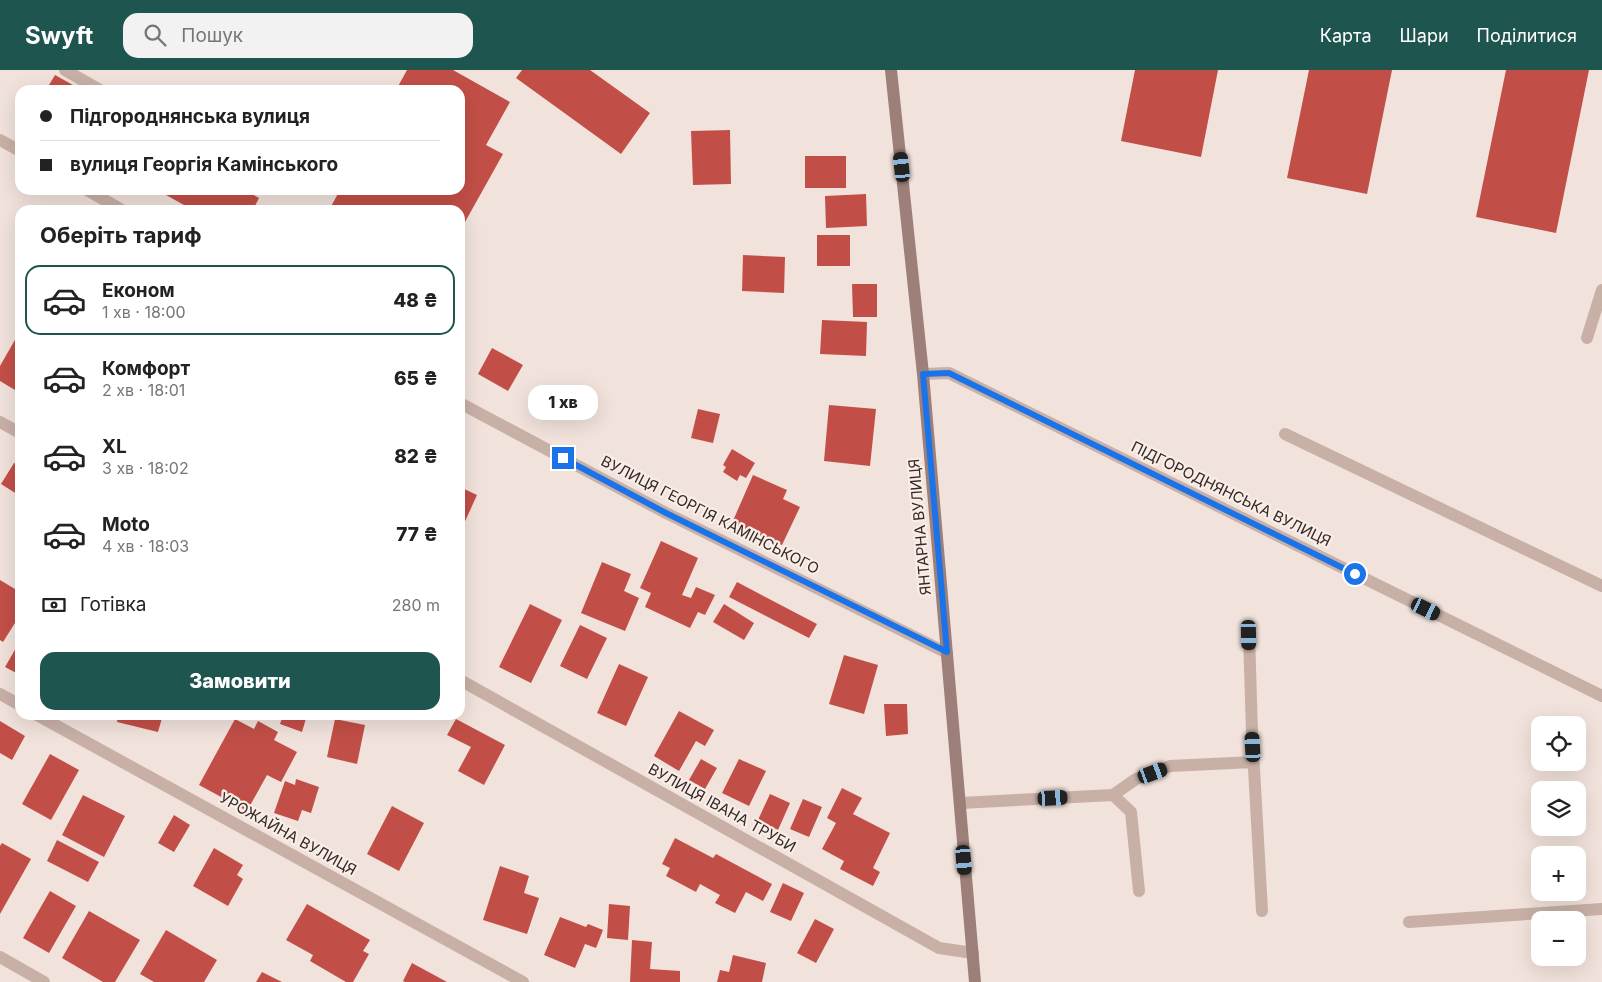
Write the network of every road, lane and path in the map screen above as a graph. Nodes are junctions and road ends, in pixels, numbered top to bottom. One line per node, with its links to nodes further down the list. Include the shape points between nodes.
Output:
1 (65, 70): 3 (street)
2 (891, 70): 10 (main road, ЯНТАРНА ВУЛИЦЯ)
3 (91, 85)
4 (0, 140): 5 (street)
5 (15, 148)
6 (96, 195): 7 (street)
7 (113, 205)
8 (1602, 290): 9 (street)
9 (1587, 338)
10 (923, 374): 17 (main road, ЯНТАРНА ВУЛИЦЯ); 20 (street, ПІДГОРОДНЯНСЬКА ВУЛИЦЯ, via 949,373)
11 (465, 405): 17 (street, ВУЛИЦЯ ГЕОРГІЯ КАМІНСЬКОГО, via 666,513)
12 (0, 422): 13 (street)
13 (15, 430)
14 (1285, 434): 15 (street)
15 (1602, 586)
16 (1249, 635): 23 (street)
17 (947, 652): 25 (main road, ЯНТАРНА ВУЛИЦЯ)
18 (465, 683): 30 (street, ВУЛИЦЯ ІВАНА ТРУБИ, via 939,948)
19 (0, 694): 21 (street)
20 (1602, 696)
21 (15, 703)
22 (46, 720): 33 (street, УРОЖАЙНА ВУЛИЦЯ)
23 (1254, 762): 24 (street, via 1170,766 1136,779); 28 (street)
24 (1113, 795): 25 (street); 26 (street, via 1131,812)
25 (960, 803): 30 (main road, ЯНТАРНА ВУЛИЦЯ)
26 (1139, 891)
27 (1602, 909): 29 (street)
28 (1262, 911)
29 (1409, 922)
30 (973, 953): 34 (main road, ЯНТАРНА ВУЛИЦЯ)
31 (0, 958): 32 (street)
32 (44, 982)
33 (523, 982)
34 (975, 982)

